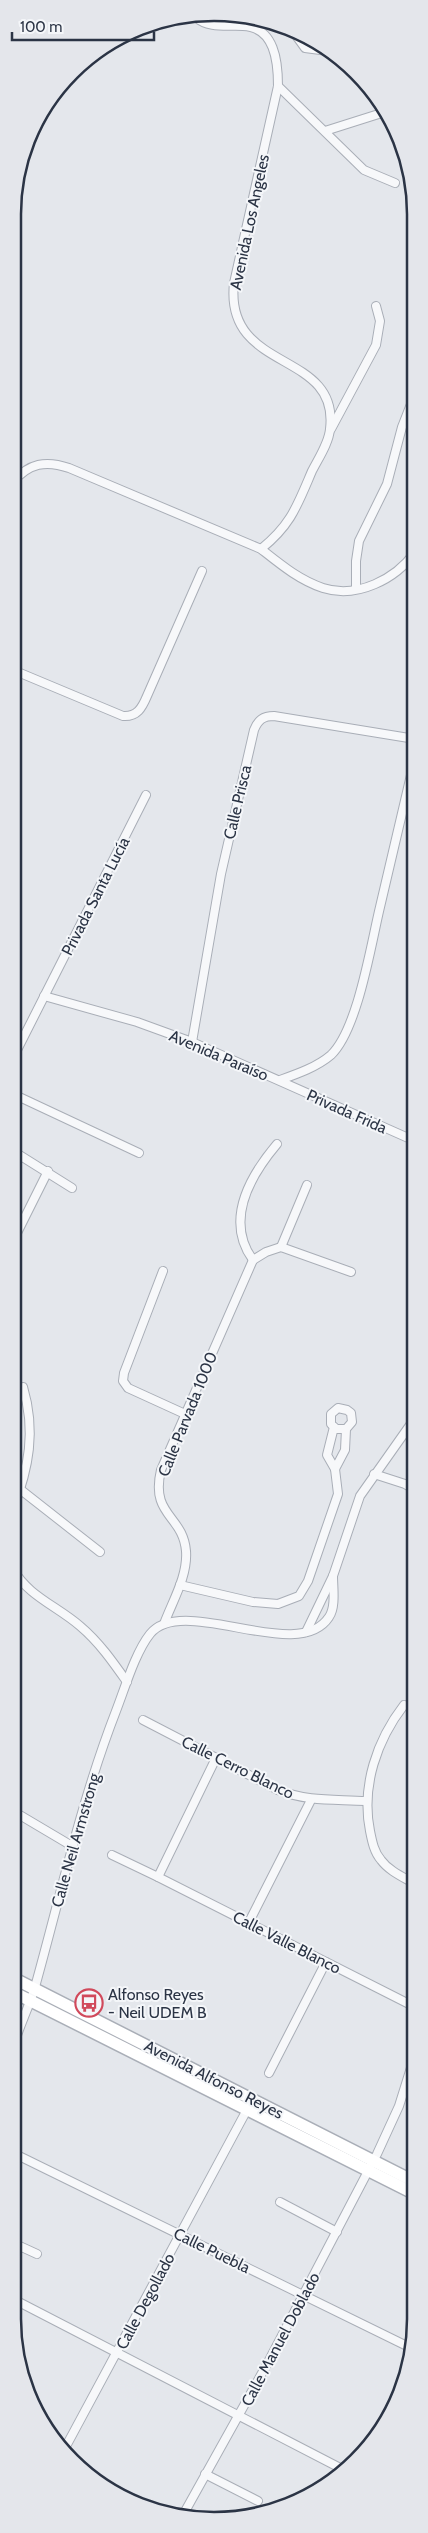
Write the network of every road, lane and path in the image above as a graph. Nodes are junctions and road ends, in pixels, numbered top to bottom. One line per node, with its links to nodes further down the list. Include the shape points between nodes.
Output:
1 (204, 22): 2 (street)
2 (246, 26): 3 (street); 6 (street, Avenida Los Angeles, via 270,41 278,60)
3 (255, 26)
4 (301, 42): 5 (street, via 305,48)
5 (313, 49)
6 (278, 86): 8 (street); 12 (street, Avenida Los Angeles, via 234,283 234,306 238,323 248,338 317,383 327,397)
7 (379, 114): 8 (street)
8 (326, 131): 9 (street, via 364,170)
9 (394, 183)
10 (376, 306): 12 (street, via 380,321 376,345)
11 (407, 414): 17 (street, via 387,484 356,551)
12 (330, 430): 14 (street, Avenida Los Angeles, via 290,520)
13 (21, 475): 14 (street, via 32,466 60,464)
14 (261, 549): 17 (street, via 287,570 324,589)
15 (407, 560): 17 (street, via 392,576)
16 (202, 571): 18 (street, via 143,706 132,716 123,716)
17 (356, 589)
18 (21, 673)
19 (407, 738): 24 (street, Calle Prisca, via 274,716 264,717 258,722 221,874)
20 (407, 792): 25 (street, Avenida Paraíso, via 362,984 350,1022 331,1055)
21 (146, 795): 22 (street, Privada Santa Lucía)
22 (44, 996): 23 (street); 24 (street, Avenida Paraíso, via 137,1022)
23 (21, 1042)
24 (192, 1042): 25 (street, Avenida Paraíso)
25 (280, 1080): 27 (street, Privada Frida)
26 (21, 1098): 29 (street)
27 (407, 1137)
28 (278, 1144): 36 (street, via 257,1168 242,1206 242,1238)
29 (139, 1153)
30 (21, 1156): 31 (street)
31 (48, 1171): 33 (street); 34 (street)
32 (307, 1185): 35 (street)
33 (72, 1188)
34 (21, 1225)
35 (281, 1247): 36 (street); 38 (street)
36 (253, 1260): 40 (street, Calle Parvada 1000)
37 (162, 1271): 40 (street, via 123,1381 128,1388)
38 (351, 1272)
39 (23, 1387): 47 (street, via 30,1446)
40 (185, 1414): 51 (street, Calle Parvada 1000, via 159,1478 160,1506 177,1526 186,1549)
41 (334, 1428): 42 (street); 42 (street, via 331,1414 343,1408 351,1413 352,1418); 44 (street, via 327,1455)
42 (346, 1429): 44 (street, via 344,1450)
43 (407, 1429): 45 (street)
44 (335, 1469): 51 (street, via 338,1494 308,1581 299,1596 278,1604 253,1602)
45 (374, 1474): 46 (street); 49 (street, via 354,1511)
46 (407, 1485)
47 (21, 1490): 48 (street)
48 (100, 1552)
49 (333, 1576): 53 (street); 53 (street, via 330,1616 320,1626)
50 (21, 1580): 54 (street, via 28,1589 79,1624 96,1640)
51 (180, 1585): 52 (street, Calle Parvada 1000)
52 (164, 1624): 53 (street, via 178,1620 286,1635); 54 (street, Calle Neil Armstrong, via 148,1637)
53 (306, 1632)
54 (127, 1682): 61 (street, Calle Neil Armstrong, via 96,1766)
55 (404, 1705): 59 (street, via 394,1718 373,1765)
56 (143, 1720): 57 (street, Calle Cerro Blanco)
57 (216, 1758): 58 (street, Calle Cerro Blanco, via 278,1790); 63 (street)
58 (311, 1800): 59 (street, Calle Cerro Blanco); 65 (street)
59 (366, 1801): 64 (street, via 376,1852 388,1867)
60 (21, 1816): 61 (street)
61 (72, 1846): 68 (street, Calle Neil Armstrong)
62 (112, 1855): 63 (street, Calle Valle Blanco)
63 (158, 1876): 65 (street, Calle Valle Blanco)
64 (407, 1879)
65 (249, 1922): 66 (street, Calle Valle Blanco)
66 (326, 1962): 71 (street, Calle Valle Blanco); 73 (street)
67 (21, 1982): 68 (main road, Avenida Alfonso Reyes)
68 (34, 1988): 70 (street, Calle Neil Armstrong); 75 (main road, Avenida Alfonso Reyes)
69 (21, 1996): 70 (main road, Avenida Alfonso Reyes)
70 (30, 2000): 72 (street, Calle Neil Armstrong); 76 (main road, Avenida Alfonso Reyes)
71 (407, 2003)
72 (21, 2024)
73 (269, 2073)
74 (407, 2080): 78 (street, Calle Manuel Doblado)
75 (252, 2099): 76 (street, Calle Degollado); 78 (main road, Avenida Alfonso Reyes)
76 (247, 2110): 79 (main road, Avenida Alfonso Reyes); 84 (street, Calle Degollado)
77 (21, 2157): 84 (street, Calle Puebla)
78 (374, 2160): 79 (street, Calle Manuel Doblado); 80 (main road, Avenida Alfonso Reyes)
79 (368, 2171): 81 (main road, Avenida Alfonso Reyes); 83 (street, Calle Manuel Doblado)
80 (407, 2178)
81 (407, 2190)
82 (280, 2202): 83 (street)
83 (336, 2232): 87 (street, Calle Manuel Doblado)
84 (180, 2234): 87 (street, Calle Puebla); 90 (street, Calle Degollado)
85 (21, 2247): 86 (street)
86 (37, 2254)
87 (303, 2295): 89 (street, Calle Puebla); 91 (street, Calle Manuel Doblado)
88 (21, 2304): 90 (street)
89 (405, 2345)
90 (117, 2354): 91 (street); 92 (street, Calle Degollado)
91 (238, 2417): 93 (street); 94 (street, Calle Manuel Doblado)
92 (67, 2444)
93 (338, 2467)
94 (205, 2474): 95 (street); 96 (street, Calle Manuel Doblado)
95 (258, 2502)
96 (186, 2510)

